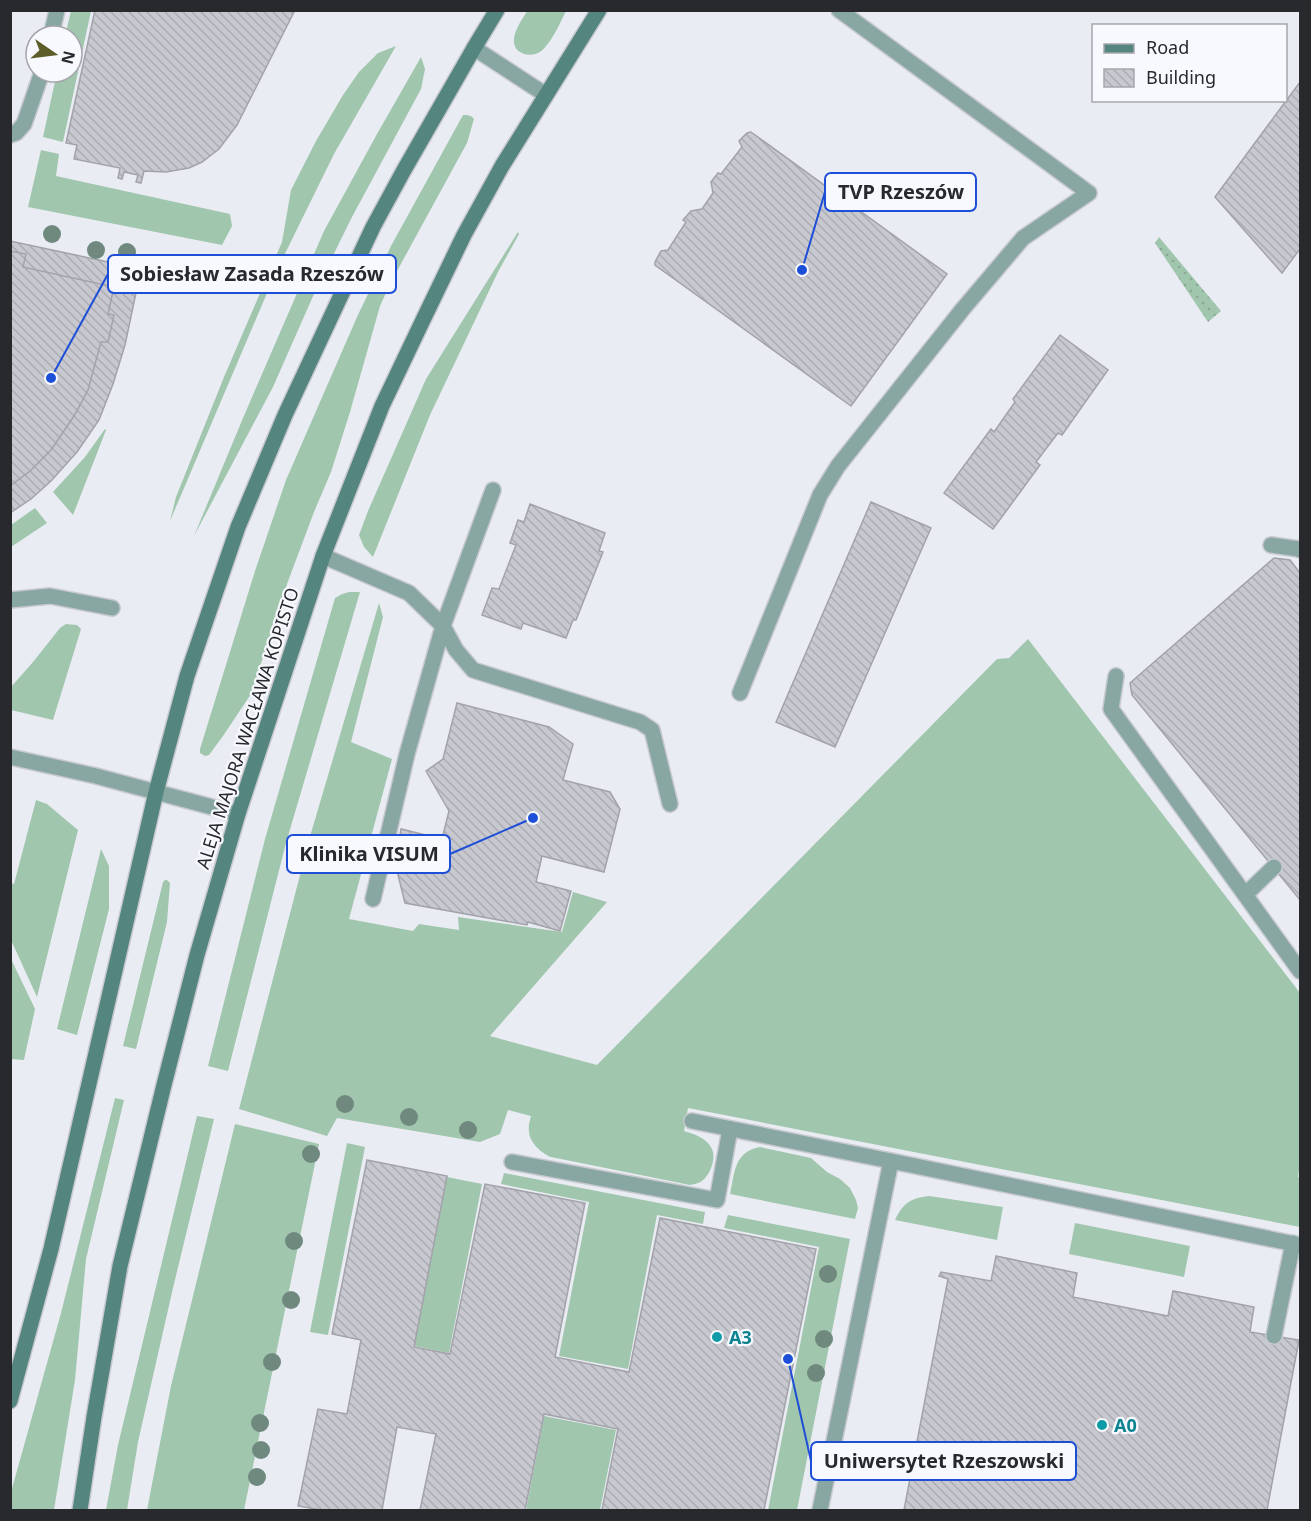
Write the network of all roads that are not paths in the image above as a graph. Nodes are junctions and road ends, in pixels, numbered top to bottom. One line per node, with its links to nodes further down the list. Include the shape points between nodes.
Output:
1 (497, 10): 4 (main road)
2 (599, 10): 6 (main road, ALEJA MAJORA WACŁAWA KOPISTO)
3 (839, 10): 16 (street, via 1089,193 1023,238 838,466 820,495)
4 (474, 48): 6 (street); 18 (main road, via 373,227 285,416 212,601)
5 (38, 84): 7 (street, via 24,124)
6 (546, 94): 11 (main road, ALEJA MAJORA WACŁAWA KOPISTO, via 502,166 423,320 382,406)
7 (10, 135)
8 (493, 490): 14 (street)
9 (1271, 545): 10 (street)
10 (1300, 550)
11 (323, 556): 14 (street, via 408,593); 20 (main road, ALEJA MAJORA WACŁAWA KOPISTO)
12 (10, 600): 13 (street, via 50,596)
13 (112, 608)
14 (443, 626): 19 (street, via 473,670 640,722 652,730); 23 (street, via 407,754)
15 (1116, 676): 22 (street, via 1111,709)
16 (740, 693)
17 (10, 757): 18 (street)
18 (156, 792): 20 (street); 31 (main road, via 51,1249)
19 (670, 804)
20 (238, 814): 32 (main road, ALEJA MAJORA WACŁAWA KOPISTO, via 197,956 120,1266)
21 (1274, 867): 22 (street)
22 (1245, 895): 24 (street)
23 (374, 899)
24 (1300, 970)
25 (692, 1121): 26 (street)
26 (730, 1129): 27 (street); 28 (street, via 717,1200)
27 (891, 1161): 29 (street); 33 (street)
28 (512, 1162)
29 (1297, 1244): 30 (street)
30 (1274, 1336)
31 (10, 1401)
32 (80, 1510)
33 (820, 1510)

